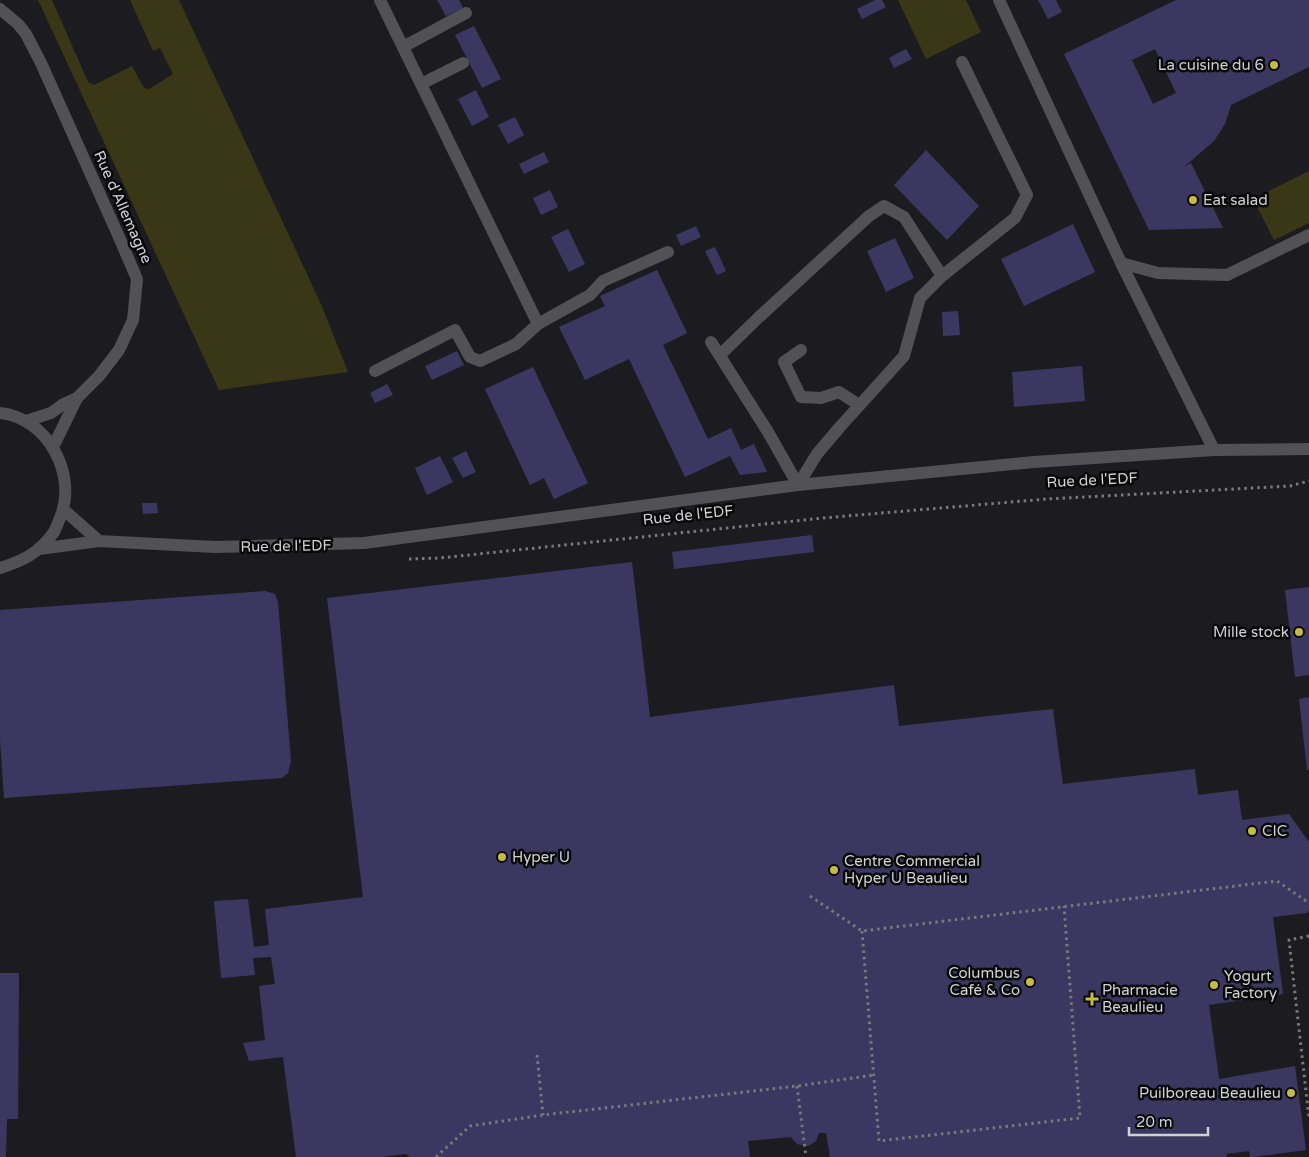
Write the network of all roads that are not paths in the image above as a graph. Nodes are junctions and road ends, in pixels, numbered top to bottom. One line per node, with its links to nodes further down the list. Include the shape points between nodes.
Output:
1 (380, 0): 5 (street)
2 (999, 0): 11 (street)
3 (0, 9): 18 (street, Rue d'Allemagne, via 26,34 41,63 137,279 133,320 119,350)
4 (466, 13): 5 (street)
5 (403, 47): 8 (street)
6 (962, 62): 12 (street, via 1027,195 1015,218)
7 (463, 63): 8 (street)
8 (421, 84): 13 (street)
9 (1309, 235): 11 (street, via 1227,275 1158,272)
10 (668, 252): 13 (street, via 603,281 590,295)
11 (1121, 263): 24 (street)
12 (942, 276): 16 (street, via 904,217 884,206 869,216); 19 (street, via 920,298 904,356)
13 (538, 324): 17 (street, via 516,344 480,361 470,357 455,330)
14 (711, 342): 16 (street)
15 (801, 350): 19 (street, via 784,362 801,397 821,398 840,392)
16 (720, 355): 25 (street)
17 (375, 371)
18 (77, 398): 21 (street, via 52,414); 22 (street, Rue d'Allemagne)
19 (859, 405): 25 (street, via 817,454)
20 (0, 413): 21 (street)
21 (26, 421): 22 (street)
22 (53, 447): 26 (street, via 64,473)
23 (1309, 449): 24 (street, Rue de l'EDF)
24 (1214, 450): 25 (street, Rue de l'EDF, via 1034,462)
25 (798, 485): 27 (street, Rue de l'EDF, via 364,543 215,547)
26 (64, 510): 27 (street); 28 (street, via 54,531)
27 (99, 541): 28 (street, Rue de l'EDF)
28 (39, 549): 29 (street, via 20,562)
29 (0, 568)

